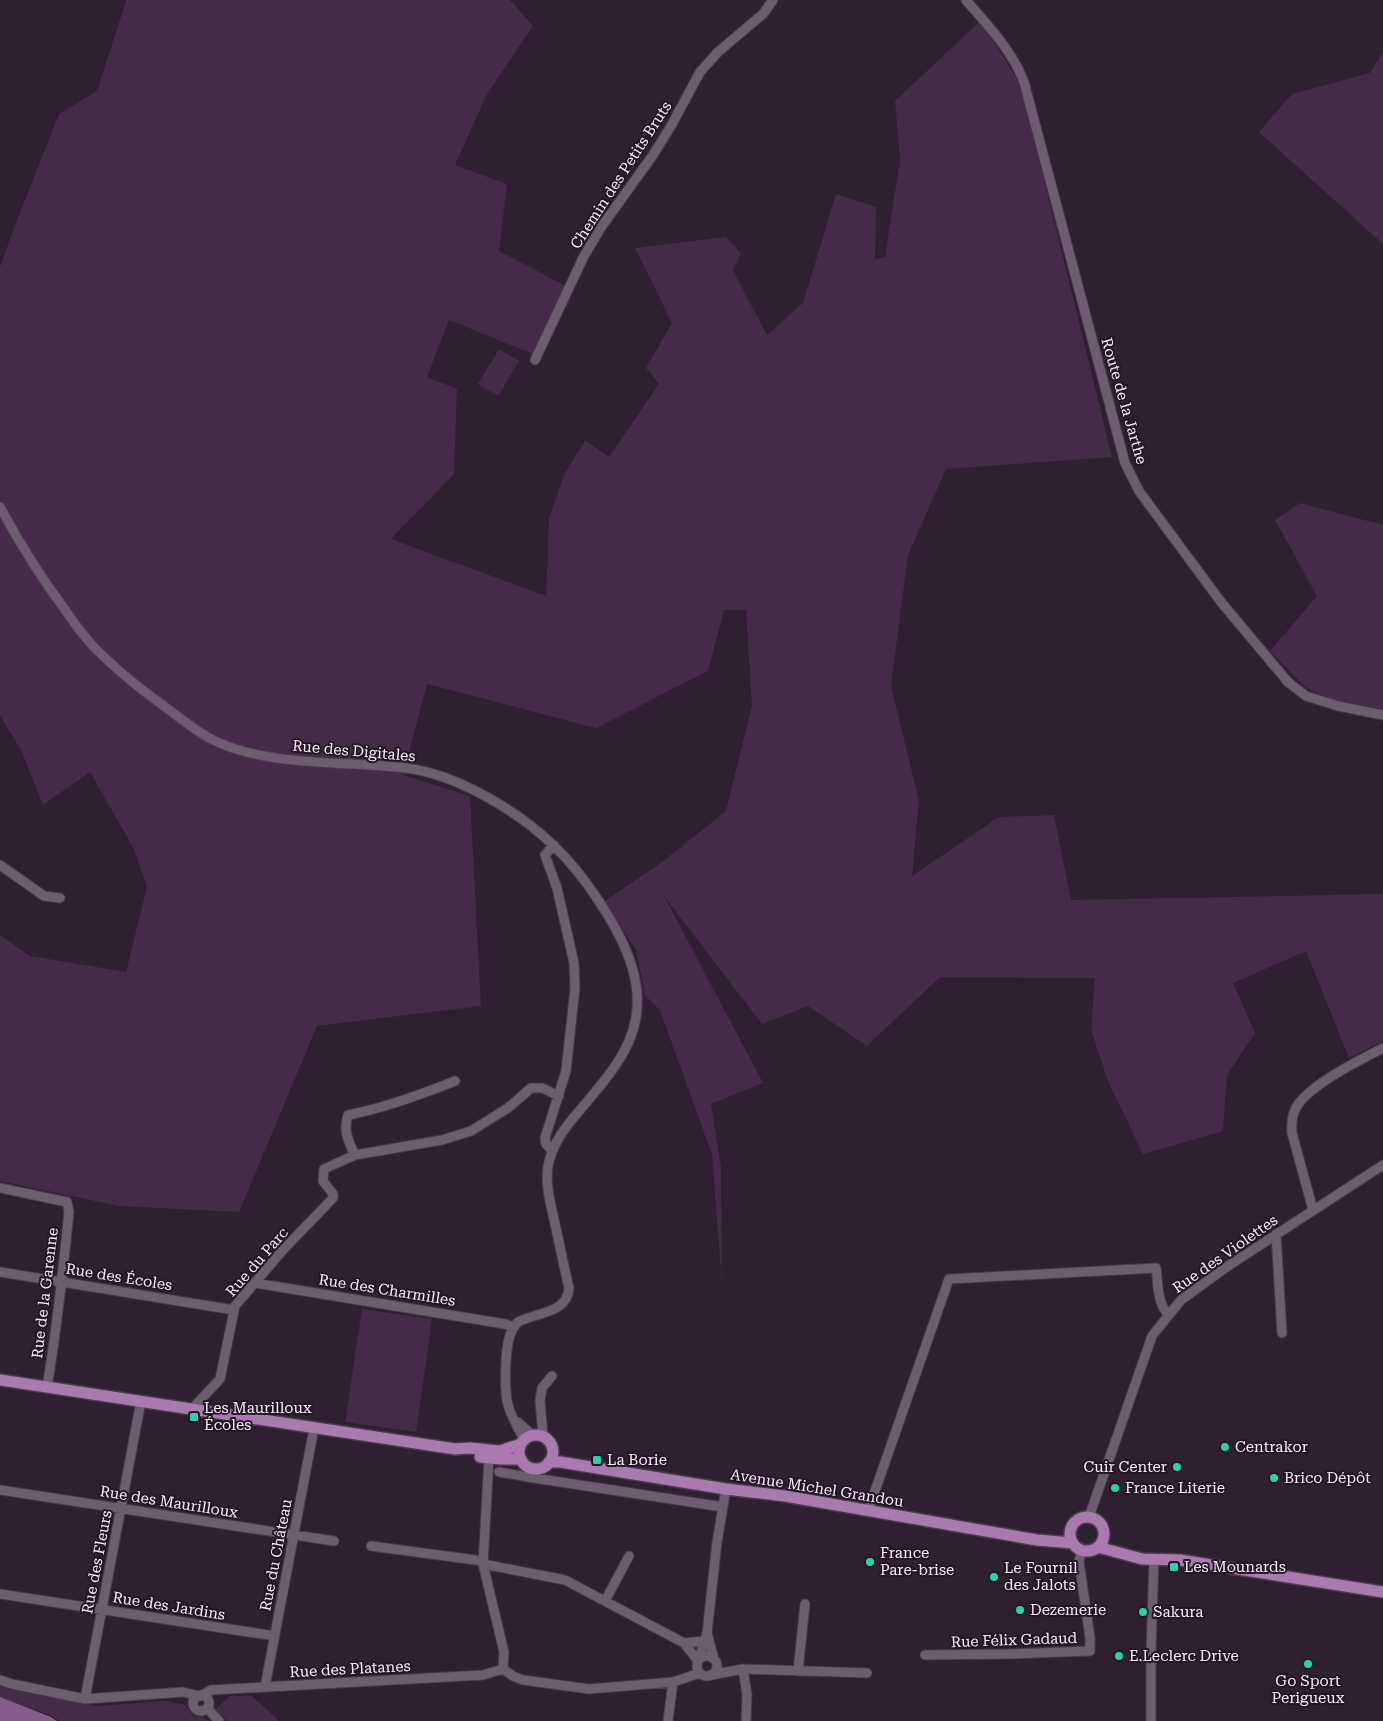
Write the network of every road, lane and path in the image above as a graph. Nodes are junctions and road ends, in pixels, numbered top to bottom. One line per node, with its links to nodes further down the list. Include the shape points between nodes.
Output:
1 (773, 0): 3 (street, Chemin des Petits Bruts, via 763,14 718,52 700,72 653,155 584,256)
2 (966, 0): 5 (street, Route de la Jarthe, via 1020,70 1125,463 1139,491 1221,602 1288,682 1306,696)
3 (535, 360)
4 (0, 507): 6 (street, Rue des Digitales, via 20,544 82,633 114,666 190,726 215,740 271,757 410,768 432,774 458,783 502,806)
5 (1383, 715)
6 (554, 845): 11 (street, via 545,855 574,963 566,1071); 12 (street, Rue des Digitales, via 584,881 616,930 632,967 638,994 627,1049 564,1129)
7 (0, 865): 8 (street, via 44,896)
8 (60, 898)
9 (1383, 1048): 16 (street, via 1314,1090 1294,1112 1292,1133)
10 (455, 1081): 13 (street, via 407,1099 348,1115 345,1125 347,1138)
11 (559, 1096): 12 (street, via 545,1138); 13 (street, via 542,1088 531,1088 508,1108 471,1131 442,1140)
12 (552, 1150): 23 (street, Rue des Digitales, via 548,1182 568,1296 562,1306 526,1318)
13 (355, 1154): 20 (street, Rue du Parc, via 324,1169 323,1181 333,1194 330,1202)
14 (1383, 1166): 16 (street, Rue des Violettes)
15 (0, 1188): 19 (street, Rue de la Garenne, via 67,1202)
16 (1313, 1210): 17 (street, Rue des Violettes)
17 (1276, 1234): 22 (street, Rue des Violettes, via 1181,1300); 24 (street)
18 (0, 1272): 19 (street, Rue des Écoles)
19 (62, 1282): 21 (street, Rue des Écoles); 27 (street, Rue de la Garenne)
20 (255, 1283): 21 (street, Rue du Parc); 23 (street, Rue des Charmilles)
21 (234, 1310): 29 (street, Rue du Parc, via 220,1379)
22 (1169, 1315): 45 (street, via 1164,1312 1160,1298 1156,1268 949,1279); 46 (street, Rue des Violettes, via 1152,1336)
23 (513, 1327): 31 (street, via 506,1370 506,1396 512,1416)
24 (1282, 1333)
25 (552, 1376): 31 (street, via 542,1388)
26 (0, 1380): 27 (main road)
27 (47, 1387): 28 (main road)
28 (141, 1401): 29 (main road); 44 (street, Rue des Fleurs)
29 (192, 1409): 30 (main road)
30 (314, 1428): 33 (main road); 48 (street, Rue du Château)
31 (530, 1439): 32 (main road); 34 (main road, via 550,1442); 36 (main road, via 519,1454)
32 (509, 1448): 33 (main road, via 493,1451); 35 (street)
33 (455, 1449): 35 (main road, via 469,1456)
34 (551, 1457): 39 (main road); 41 (main road, Avenue Michel Grandou)
35 (489, 1458): 37 (main road); 40 (street)
36 (521, 1459): 37 (main road); 39 (main road)
37 (501, 1460): 40 (street)
38 (499, 1472): 39 (street)
39 (534, 1473): 43 (street)
40 (488, 1474): 58 (street)
41 (726, 1489): 43 (street); 45 (main road, Avenue Michel Grandou)
42 (0, 1490): 44 (street, Rue des Maurilloux)
43 (722, 1508): 65 (street)
44 (121, 1509): 48 (street, Rue des Maurilloux); 63 (street, Rue des Fleurs)
45 (868, 1511): 50 (main road, Avenue Michel Grandou)
46 (1089, 1517): 47 (main road, via 1078,1520); 49 (main road, via 1100,1523)
47 (1071, 1528): 50 (main road, Avenue Michel Grandou, via 1056,1537); 53 (main road, via 1070,1533)
48 (294, 1535): 51 (street, Rue des Maurilloux); 64 (street, Rue du Château)
49 (1104, 1535): 54 (main road); 57 (main road, via 1126,1548)
50 (1037, 1540): 53 (main road, Avenue Michel Grandou)
51 (334, 1541)
52 (371, 1546): 58 (street)
53 (1078, 1546): 54 (main road, via 1090,1550); 67 (street, Rue Félix Gadaud, via 1090,1651)
54 (1098, 1547): 56 (main road)
55 (629, 1556): 61 (street)
56 (1154, 1559): 57 (main road); 84 (street)
57 (1180, 1560): 59 (main road)
58 (483, 1563): 61 (street, via 565,1580); 71 (street, via 504,1652)
59 (1383, 1592)
60 (0, 1594): 63 (street, Rue des Jardins)
61 (605, 1601): 66 (street)
62 (805, 1604): 72 (street)
63 (102, 1610): 64 (street, Rue des Jardins); 79 (street, Rue des Fleurs)
64 (275, 1636): 78 (street, Rue du Château)
65 (706, 1637): 66 (street); 68 (street); 69 (street)
66 (684, 1643): 68 (street)
67 (925, 1655)
68 (698, 1659): 69 (street, via 708,1655); 73 (street, via 696,1668)
69 (716, 1662): 70 (street); 75 (street, via 716,1671)
70 (743, 1669): 72 (street); 75 (street); 83 (street)
71 (504, 1670): 77 (street, via 522,1680 589,1689); 78 (street, Rue des Platanes, via 483,1675)
72 (798, 1671): 74 (street)
73 (700, 1673): 75 (street); 77 (street)
74 (867, 1673)
75 (711, 1675)
76 (0, 1680): 79 (street)
77 (673, 1682): 82 (street)
78 (265, 1687): 80 (street, Rue des Platanes, via 218,1690)
79 (85, 1699): 80 (street, via 183,1692)
80 (202, 1701): 81 (street)
81 (219, 1721)
82 (668, 1721)
83 (746, 1721)
84 (1151, 1721)

